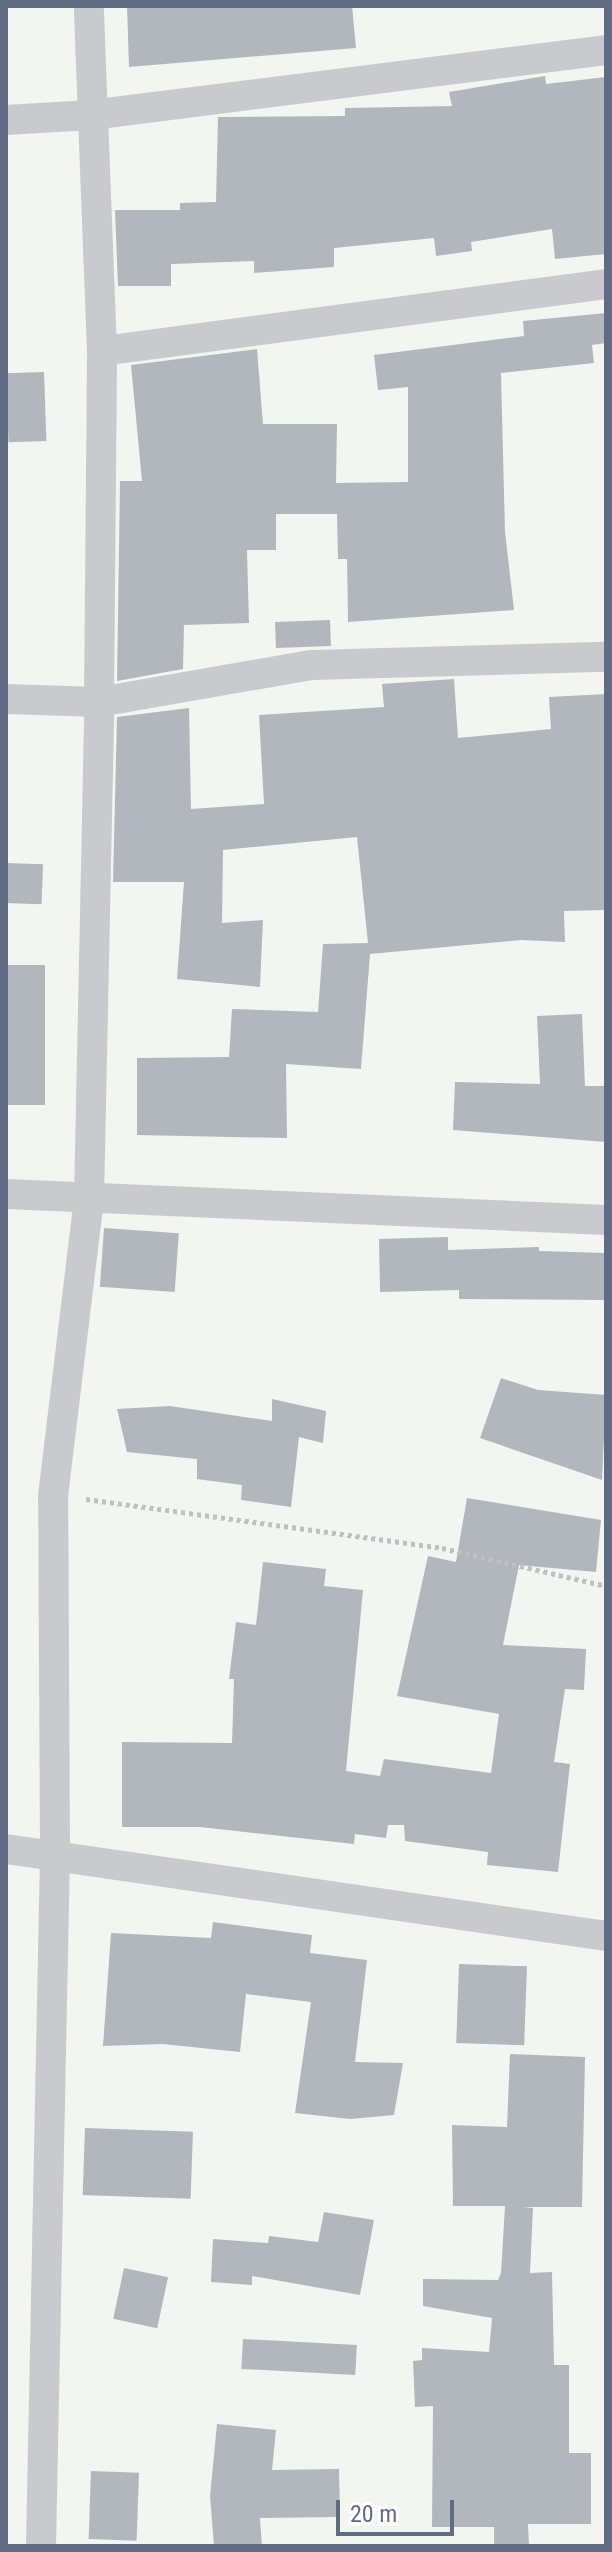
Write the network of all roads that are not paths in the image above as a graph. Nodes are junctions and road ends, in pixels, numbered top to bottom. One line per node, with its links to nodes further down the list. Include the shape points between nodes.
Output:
1 (89, 6): 3 (street)
2 (606, 50): 3 (street)
3 (91, 115): 4 (street); 6 (street)
4 (6, 120)
5 (606, 284): 6 (street)
6 (102, 351): 9 (street)
7 (606, 657): 9 (street, via 312,665)
8 (6, 699): 9 (street)
9 (99, 702): 11 (street)
10 (6, 1194): 11 (street)
11 (89, 1200): 12 (street); 14 (street, via 53,1496)
12 (606, 1220)
13 (6, 1849): 14 (street)
14 (55, 1853): 15 (street); 16 (street)
15 (606, 1936)
16 (41, 2546)

